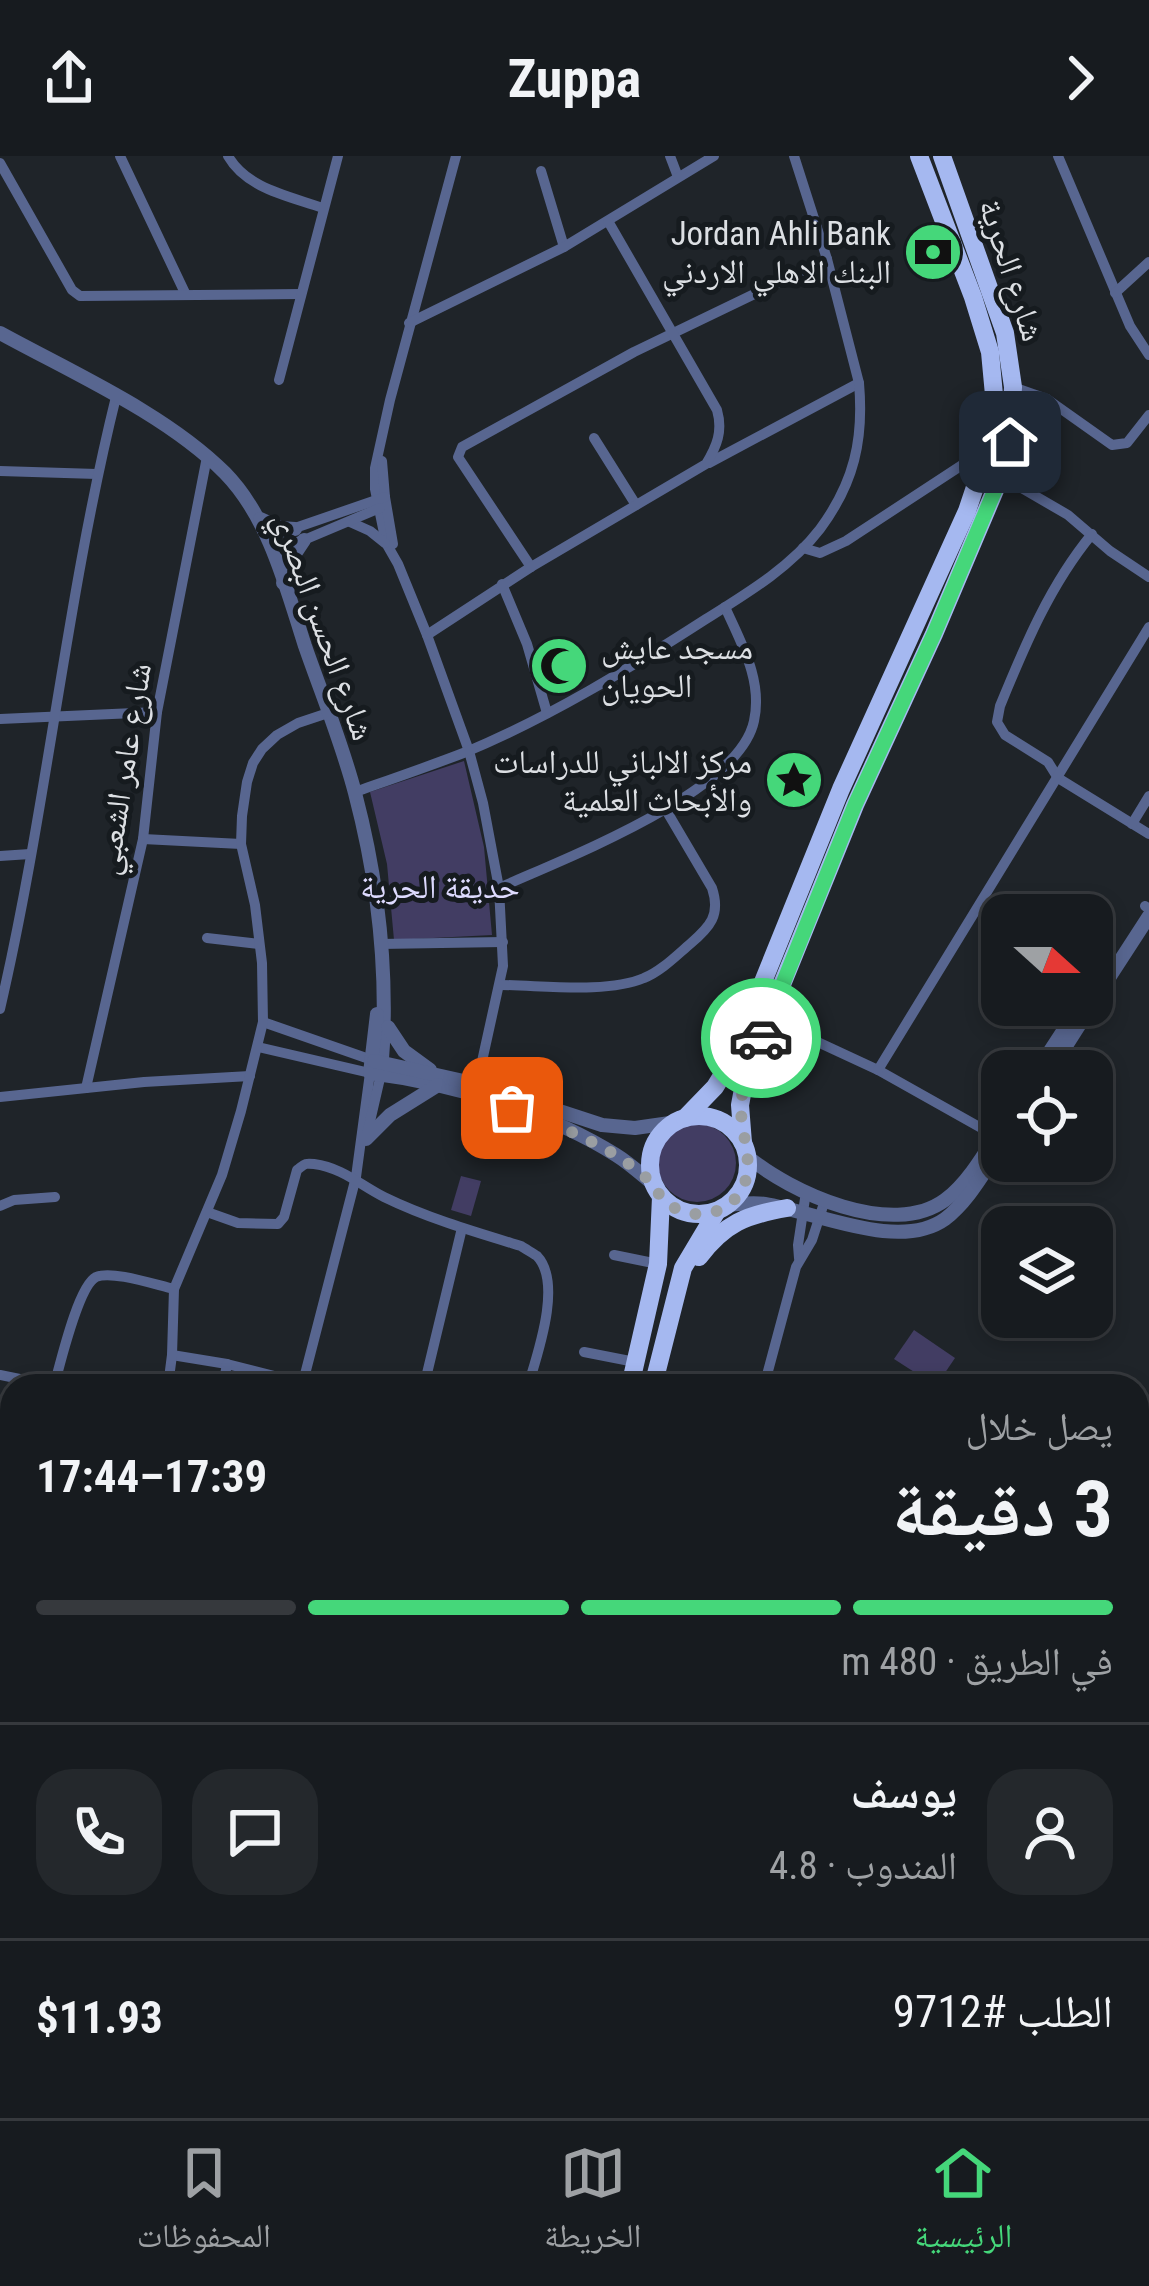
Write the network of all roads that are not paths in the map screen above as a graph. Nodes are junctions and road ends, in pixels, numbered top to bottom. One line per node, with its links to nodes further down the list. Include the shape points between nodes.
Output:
1 (120, 156): 21 (street)
2 (228, 156): 14 (street, via 250,182)
3 (338, 156): 14 (street)
4 (456, 156): 22 (street)
5 (670, 156): 13 (street)
6 (714, 156): 13 (street)
7 (794, 156): 17 (street)
8 (919, 156): 33 (highway, شارع الحرية, via 989,352)
9 (942, 156): 28 (highway, شارع الحرية, via 1000,316)
10 (1058, 156): 19 (street)
11 (0, 163): 21 (street, via 80,296)
12 (541, 171): 16 (street)
13 (678, 177): 15 (street)
14 (323, 208): 20 (street)
15 (608, 221): 16 (street); 24 (street)
16 (564, 247): 22 (street)
17 (827, 259): 24 (street); 27 (street)
18 (1149, 262): 19 (street)
19 (1115, 293): 25 (street)
20 (301, 294): 21 (street); 26 (street)
21 (187, 295)
22 (409, 323): 32 (street)
23 (0, 333): 29 (street, شارع الحسن البصري)
24 (674, 333): 35 (street, via 721,423); 51 (street, via 458,452)
25 (1149, 355)
26 (279, 380)
27 (859, 383): 35 (street); 49 (street, via 852,469)
28 (1013, 387): 30 (street, via 1046,399 1112,445 1127,443); 39 (highway, شارع الحرية)
29 (116, 397): 34 (street, شارع الحسن البصري); 38 (street)
30 (1149, 415)
31 (594, 438): 41 (street)
32 (381, 442): 36 (street); 40 (street)
33 (988, 448): 49 (street, via 846,541 820,553); 96 (highway, شارع الحرية, via 731,1061)
34 (208, 457): 43 (street, شارع الحسن البصري); 58 (street, شارع عامر الشعبي)
35 (706, 464): 41 (street)
36 (375, 469): 40 (street); 42 (street)
37 (0, 471): 38 (street)
38 (97, 474): 61 (street)
39 (1001, 476): 46 (street); 85 (highway, شارع الحرية)
40 (381, 503): 42 (street); 44 (street); 48 (street); 50 (street)
41 (636, 506): 51 (street)
42 (350, 507): 45 (street)
43 (258, 518): 45 (street); 47 (street, شارع الحسن البصري)
44 (346, 521): 45 (street); 48 (street)
45 (299, 534): 47 (street); 53 (street)
46 (1092, 534): 52 (street); 64 (street, via 1057,583 997,715 1005,735 1048,761)
47 (269, 543): 53 (street, شارع الحسن البصري)
48 (386, 543): 50 (street)
49 (803, 548): 55 (street)
50 (398, 564): 57 (street)
51 (531, 566): 54 (street)
52 (1149, 577)
53 (283, 583): 59 (street, شارع الحسن البصري)
54 (502, 584): 57 (street); 60 (street)
55 (725, 607): 60 (street); 67 (street, via 755,683 750,736 726,766)
56 (1149, 627): 64 (street)
57 (427, 635): 63 (street)
58 (157, 712): 61 (street); 70 (street, شارع عامر الشعبي)
59 (328, 713): 65 (street, شارع الحسن البصري); 71 (street, via 262,749 247,782)
60 (547, 713): 63 (street)
61 (53, 716): 62 (street); 72 (street)
62 (0, 719)
63 (469, 751): 65 (street); 74 (street)
64 (1058, 778): 68 (street); 90 (street)
65 (355, 792): 79 (street, شارع الحسن البصري)
66 (1149, 796): 68 (street)
67 (665, 810): 74 (street); 82 (street, via 712,888 717,914 710,926 644,978 610,986)
68 (1132, 824): 69 (street)
69 (1149, 834)
70 (143, 838): 71 (street); 94 (street, شارع عامر الشعبي)
71 (241, 844): 78 (street)
72 (30, 854): 73 (street); 84 (street)
73 (0, 856)
74 (499, 888): 77 (street)
75 (1148, 908): 80 (street); 81 (street)
76 (207, 938): 78 (street)
77 (503, 942): 79 (street); 82 (street)
78 (259, 944): 86 (street)
79 (380, 944): 83 (street, شارع الحسن البصري)
80 (1113, 957)
81 (1113, 969)
82 (500, 985): 93 (street)
83 (383, 997): 87 (street, شارع الحسن البصري); 89 (street, شارع الحسن البصري)
84 (0, 1009)
85 (768, 1019): 90 (street); 99 (highway, شارع الحرية, via 740,1105)
86 (263, 1022): 88 (street); 89 (street)
87 (385, 1022): 89 (street, شارع الحسن البصري); 92 (street, via 404,1052)
88 (258, 1048): 89 (street); 91 (street)
89 (376, 1068): 92 (street); 98 (street, شارع الحسن البصري)
90 (878, 1070): 97 (street)
91 (250, 1076): 94 (street); 109 (street)
92 (437, 1079): 93 (street); 98 (street); 102 (street, via 577,1134)
93 (477, 1084): 96 (street, via 602,1125)
94 (86, 1088): 95 (street)
95 (0, 1097)
96 (681, 1120): 99 (highway, via 724,1123); 102 (highway, via 656,1142 650,1166)
97 (981, 1127)
98 (363, 1146): 101 (street, شارع الحسن البصري)
99 (745, 1149): 103 (street, via 765,1171); 106 (highway, via 745,1183)
100 (981, 1159): 107 (street, via 948,1198 920,1213)
101 (356, 1177): 109 (street, via 303,1164 278,1224); 110 (street, via 383,1197); 124 (street, شارع الحسن البصري)
102 (657, 1190): 106 (highway, via 681,1211); 113 (highway)
103 (806, 1192): 107 (street); 108 (street)
104 (55, 1197): 105 (street)
105 (0, 1206)
106 (723, 1208): 108 (street, via 760,1203); 115 (highway, via 689,1254)
107 (823, 1208): 108 (street); 112 (street)
108 (795, 1210): 112 (street); 115 (highway, via 742,1218 723,1231)
109 (207, 1212): 114 (street)
110 (462, 1228): 125 (street); 126 (street, via 520,1246 547,1275)
111 (614, 1256): 113 (street)
112 (800, 1258): 129 (street)
113 (658, 1264): 118 (highway)
114 (173, 1289): 117 (street); 120 (street, via 92,1280)
115 (674, 1303): 128 (highway)
116 (584, 1352): 118 (street)
117 (172, 1355): 119 (street); 121 (street)
118 (634, 1362): 127 (highway)
119 (227, 1364): 122 (street); 123 (street)
120 (58, 1374)
121 (170, 1374)
122 (225, 1374)
123 (264, 1374)
124 (305, 1374)
125 (427, 1374)
126 (531, 1374)
127 (632, 1374)
128 (656, 1374)
129 (767, 1374)

